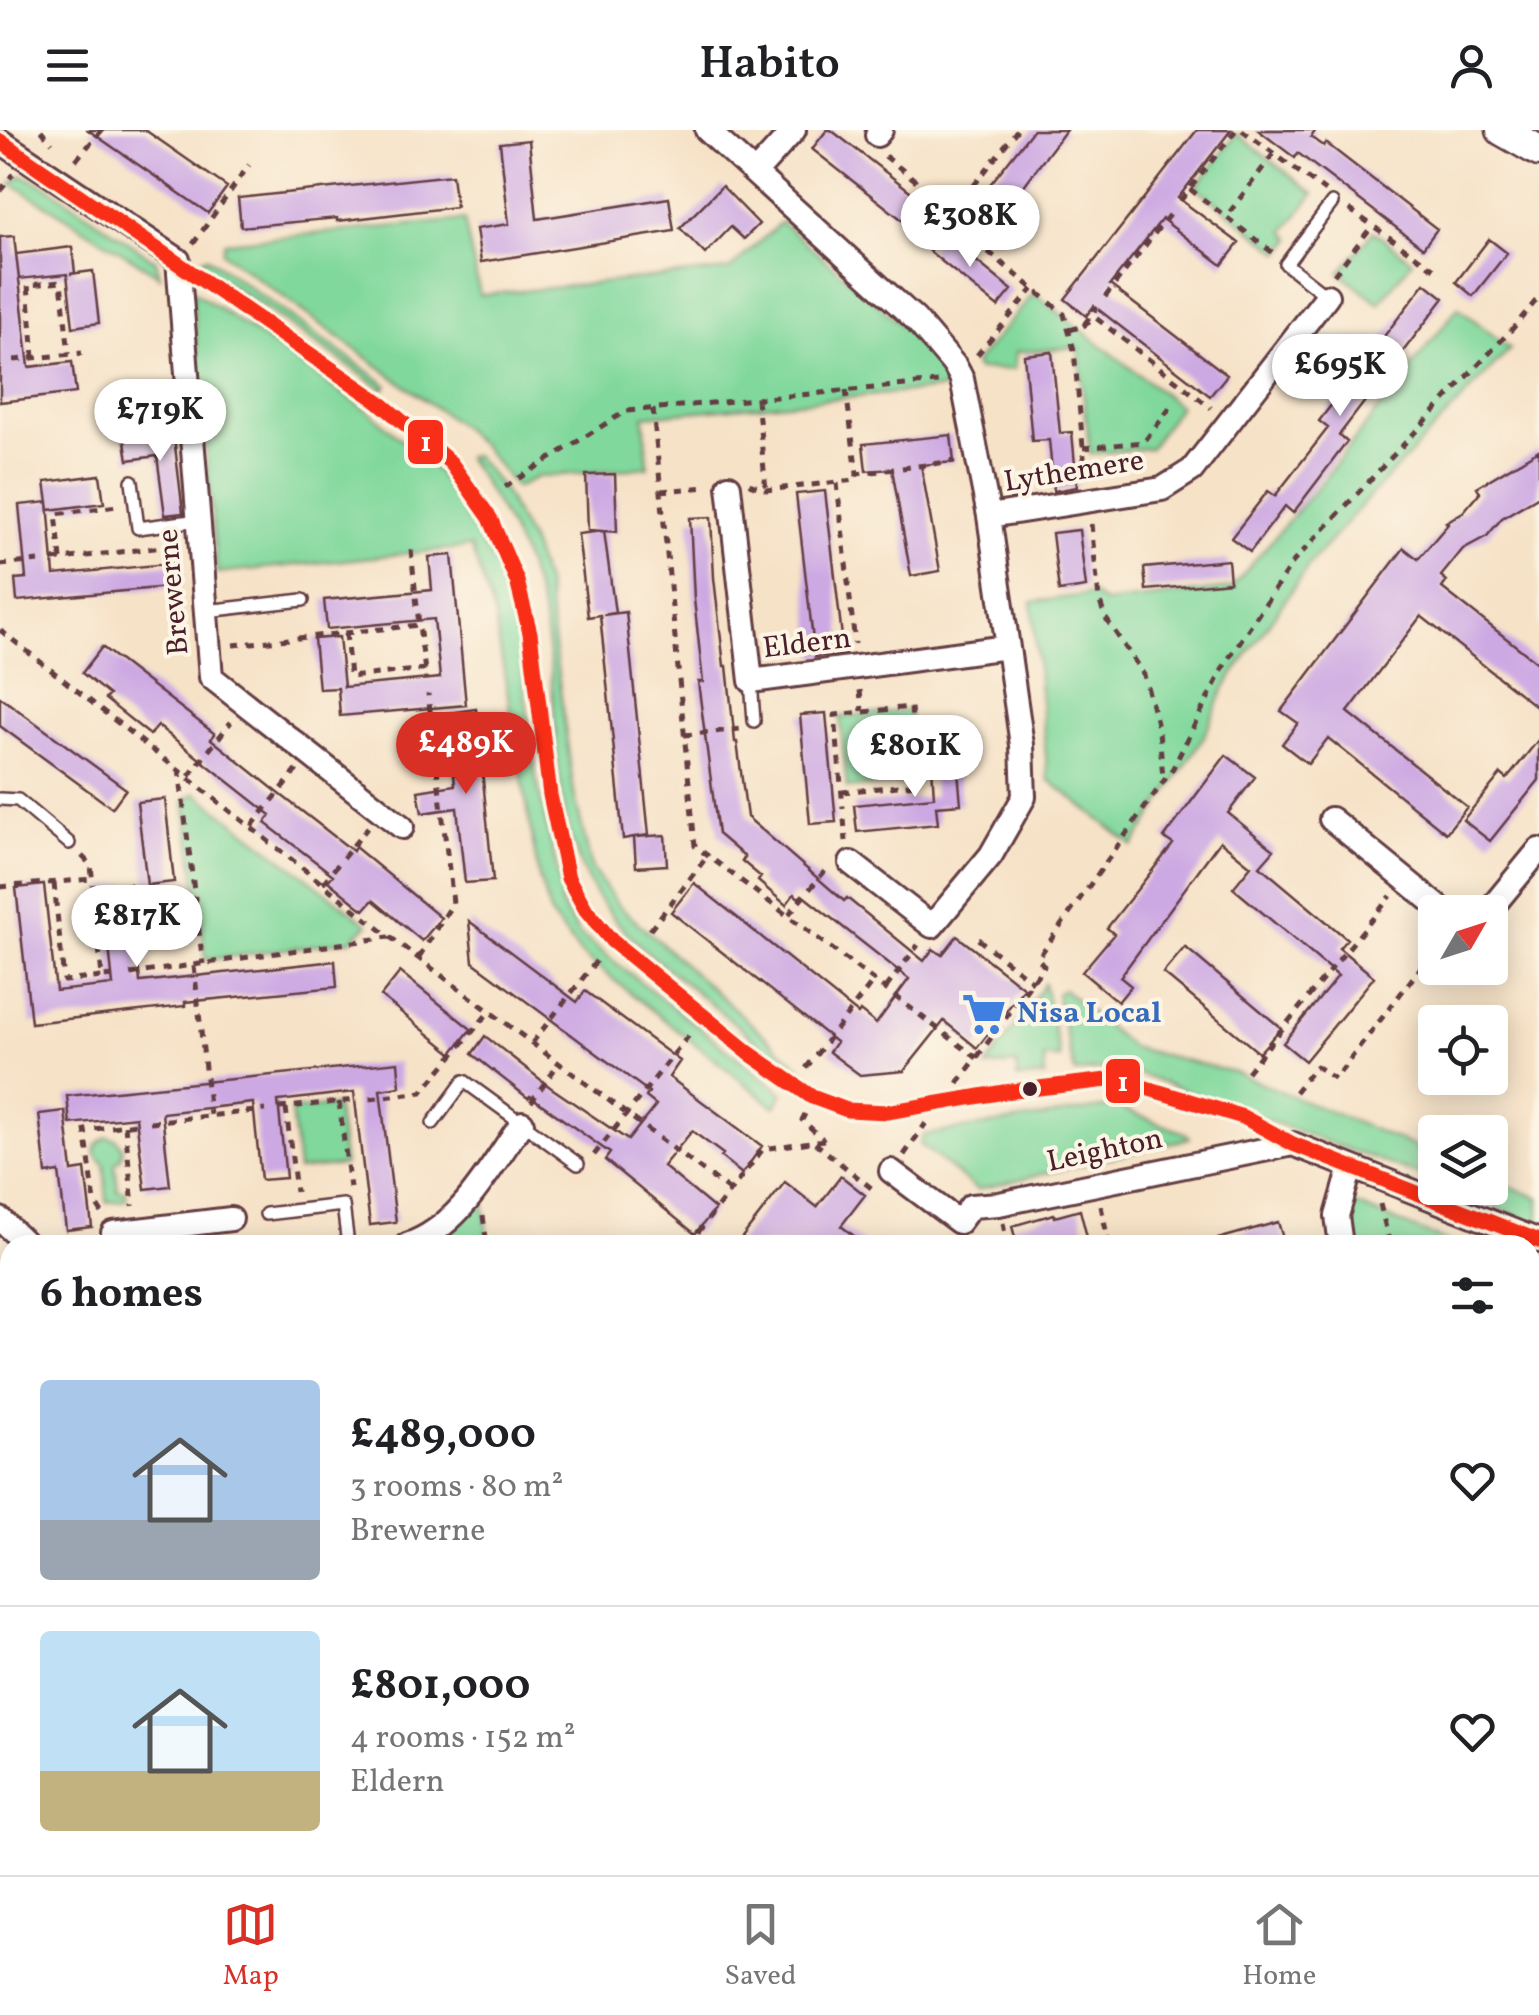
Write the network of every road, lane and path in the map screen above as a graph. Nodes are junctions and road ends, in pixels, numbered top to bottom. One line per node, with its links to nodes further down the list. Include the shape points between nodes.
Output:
1 (42, 130): 10 (path)
2 (102, 130): 13 (path)
3 (707, 130): 16 (street, Lythemere)
4 (794, 130): 16 (street)
5 (1017, 130): 21 (path)
6 (1236, 130): 17 (path)
7 (1502, 130): 11 (street)
8 (880, 139): 21 (path)
9 (0, 141): 25 (street)
10 (52, 143)
11 (1539, 151)
12 (1274, 154): 23 (path)
13 (76, 160)
14 (248, 165): 25 (path)
15 (16, 170): 18 (path)
16 (756, 172): 38 (street, Lythemere, via 915,319)
17 (1190, 189): 19 (path); 23 (path)
18 (0, 191)
19 (1181, 200)
20 (1332, 203): 26 (lane)
21 (954, 211): 27 (path, via 956,226)
22 (1172, 212): 30 (path)
23 (1226, 217): 26 (path)
24 (1372, 226): 28 (path, via 1332,276)
25 (186, 252): 56 (street, Brewerne); 104 (lane, via 410,425 451,464 490,518 530,633 550,795 568,878)
26 (1286, 264): 28 (lane)
27 (1034, 289): 33 (path, via 1064,314); 38 (path)
28 (1328, 296): 43 (street, Lythemere)
29 (1539, 296): 79 (path, via 1293,562 1225,664)
30 (1105, 297)
31 (1097, 307): 32 (path)
32 (1083, 326): 33 (path); 43 (path, via 1096,318)
33 (1068, 330): 44 (path)
34 (82, 353): 35 (path)
35 (69, 354): 36 (path); 36 (path, via 61,282 28,285)
36 (34, 358): 37 (path)
37 (14, 360)
38 (960, 375): 39 (path); 45 (street, Lythemere)
39 (846, 390): 40 (path); 46 (path)
40 (757, 399): 42 (path); 51 (path)
41 (1170, 408): 44 (path, via 1144,442)
42 (653, 409): 49 (path, via 626,412); 52 (path)
43 (1229, 422): 53 (street, Lythemere, via 1192,470 1162,489)
44 (1083, 448): 53 (path)
45 (978, 458): 46 (path); 55 (street, Lythemere)
46 (856, 474): 48 (path, via 856,480)
47 (132, 481): 54 (lane)
48 (837, 483): 51 (path); 67 (path)
49 (506, 486)
50 (728, 486): 51 (path); 52 (path); 70 (street, Eldern)
51 (766, 490)
52 (661, 491): 75 (path)
53 (1088, 500): 55 (street, Lythemere); 79 (path, via 1099,599 1144,675)
54 (135, 503): 56 (lane, via 138,528); 56 (path, via 56,514 57,559)
55 (990, 516): 66 (street)
56 (200, 532): 61 (street, Brewerne)
57 (411, 550): 62 (path)
58 (39, 561): 59 (path)
59 (0, 565)
60 (303, 600): 61 (lane)
61 (206, 610): 65 (street, Brewerne)
62 (419, 625): 64 (path); 68 (path)
63 (0, 630): 77 (path)
64 (346, 633): 65 (path); 68 (path, via 350,676)
65 (209, 647): 72 (street, Brewerne, via 212,677)
66 (1007, 647): 67 (street, Eldern); 100 (street, via 1024,797 992,855)
67 (857, 668): 70 (street, Eldern); 73 (path)
68 (425, 669): 69 (path)
69 (426, 680)
70 (751, 681): 74 (lane)
71 (428, 694): 105 (path, via 453,903)
72 (245, 704): 76 (street, Brewerne); 78 (path)
73 (862, 711): 80 (path, via 835,715); 80 (path, via 911,707 917,784)
74 (754, 721): 75 (path, via 748,728)
75 (684, 735): 90 (path, via 695,846)
76 (310, 754): 83 (street, Brewerne); 86 (path)
77 (179, 769): 78 (path); 106 (path)
78 (189, 776): 86 (path)
79 (1163, 782): 113 (path, via 1038,958 1044,966)
80 (842, 792): 82 (path)
81 (0, 798): 88 (lane, via 18,800)
82 (843, 808)
83 (381, 810): 87 (street, Brewerne); 95 (path)
84 (1331, 819): 93 (street)
85 (844, 820): 91 (path)
86 (252, 826): 95 (path)
87 (402, 827)
88 (69, 843): 92 (path, via 91,864)
89 (1539, 850): 98 (street)
90 (709, 854): 99 (path); 101 (path)
91 (846, 854): 99 (path); 100 (street)
92 (92, 879): 94 (path); 111 (path)
93 (1405, 879): 97 (street); 121 (path)
94 (54, 882): 96 (path); 111 (path, via 64,982)
95 (323, 883): 102 (path)
96 (0, 887)
97 (1424, 895)
98 (1502, 895)
99 (788, 914): 112 (path)
100 (932, 926): 114 (path)
101 (650, 930)
102 (390, 936): 105 (path); 106 (path)
103 (978, 939): 113 (path)
104 (612, 941): 116 (lane); 117 (path)
105 (418, 957): 115 (path)
106 (203, 964): 107 (path)
107 (194, 966): 109 (path); 129 (path)
108 (1418, 971): 123 (path, via 1335,1079 1316,1066)
109 (130, 974)
110 (116, 976): 111 (path)
111 (102, 978)
112 (874, 979): 114 (path); 120 (path)
113 (1032, 982): 118 (path)
114 (886, 988): 118 (path)
115 (490, 1012): 117 (path); 124 (path, via 422,1092)
116 (704, 1016): 128 (path); 136 (lane, via 812,1096 846,1110 887,1112 1116,1079 1243,1117)
117 (532, 1042): 119 (path)
118 (977, 1058): 122 (path)
119 (558, 1063): 128 (path); 131 (path)
120 (806, 1068)
121 (1248, 1072)
122 (956, 1085)
123 (1294, 1092)
124 (370, 1098)
125 (355, 1100): 126 (path)
126 (340, 1102): 143 (path, via 283,1108); 146 (path, via 354,1219)
127 (265, 1110): 129 (path)
128 (626, 1114): 137 (path, via 583,1168); 141 (path)
129 (210, 1116): 130 (path)
130 (150, 1122)
131 (520, 1122): 132 (lane, via 464,1081); 137 (lane); 151 (street, via 460,1211)
132 (434, 1123)
133 (137, 1124): 134 (path)
134 (125, 1125): 147 (path, via 85,1130 95,1202); 148 (path)
135 (824, 1140): 141 (path, via 763,1149)
136 (1292, 1144): 138 (street); 140 (street, Leighton)
137 (578, 1164)
138 (1351, 1167): 154 (street); 156 (street)
139 (891, 1171): 140 (street, Leighton, via 959,1222 971,1206)
140 (1096, 1184): 153 (path)
141 (730, 1191): 152 (path)
142 (1379, 1200): 155 (path)
143 (298, 1210): 144 (lane); 146 (lane, via 342,1205)
144 (266, 1214)
145 (231, 1219): 149 (street)
146 (345, 1220): 150 (lane)
147 (120, 1235)
148 (121, 1235)
149 (127, 1235)
150 (347, 1235)
151 (430, 1235)
152 (696, 1235)
153 (1107, 1235)
154 (1340, 1235)
155 (1388, 1235)
156 (1524, 1235)

